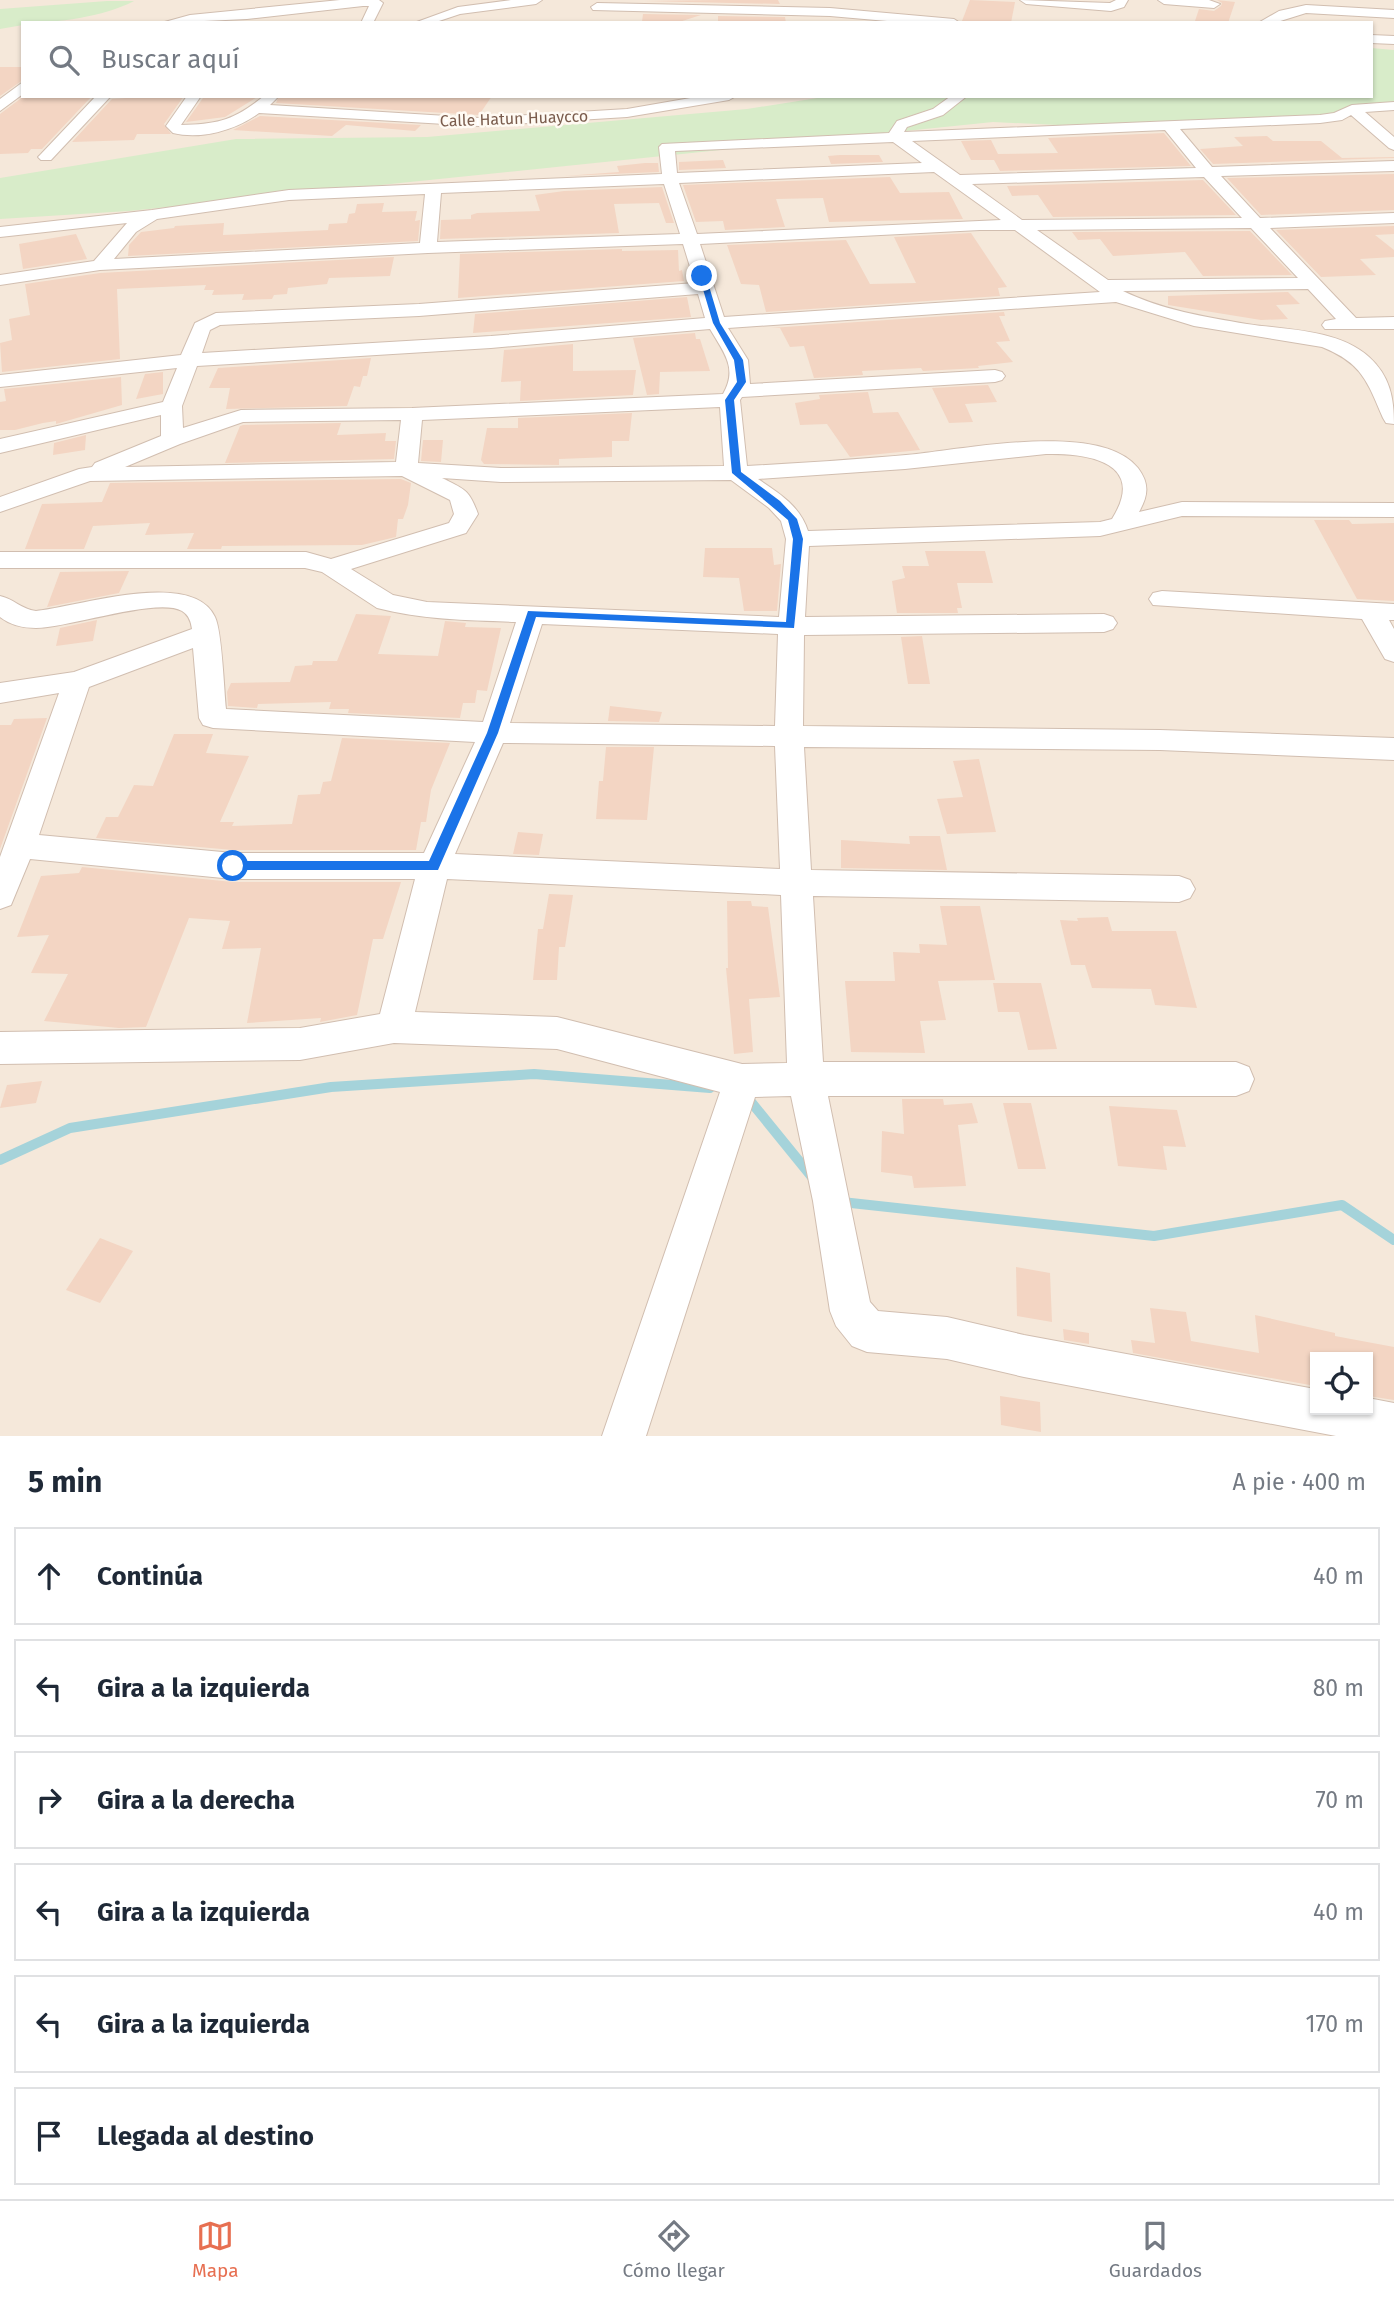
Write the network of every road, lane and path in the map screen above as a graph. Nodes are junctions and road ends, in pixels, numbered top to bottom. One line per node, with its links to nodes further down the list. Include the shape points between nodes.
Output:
1 (536, 0): 18 (street, via 458,11)
2 (1026, 0): 3 (street, via 1111,7)
3 (1122, 0)
4 (1164, 0): 7 (street)
5 (1336, 0): 10 (street)
6 (326, 3): 13 (street); 16 (street); 17 (street, via 377,4)
7 (1214, 4)
8 (597, 7): 9 (street)
9 (651, 9): 11 (street); 19 (street)
10 (1306, 9): 12 (street); 21 (street)
11 (832, 12): 20 (street)
12 (1394, 14)
13 (253, 18): 14 (street); 15 (street)
14 (177, 21)
15 (230, 21)
16 (316, 21)
17 (369, 21)
18 (426, 21)
19 (645, 21)
20 (932, 21)
21 (1268, 21)
22 (1373, 39): 23 (street)
23 (1394, 40)
24 (21, 87): 26 (street)
25 (21, 88): 34 (street)
26 (0, 90)
27 (102, 98): 41 (street)
28 (193, 98): 36 (street, via 173,126 178,130 221,129)
29 (270, 98): 36 (street)
30 (716, 98): 37 (street, Calle Hatun Huaycco, via 597,116 479,122)
31 (957, 98): 39 (street, via 938,111 902,124 896,132)
32 (394, 103): 37 (street)
33 (1394, 106): 35 (street)
34 (0, 107)
35 (1352, 108): 38 (street, via 1337,117 1320,119); 40 (street)
36 (257, 109): 37 (street, Calle Hatun Huaycco)
37 (380, 117)
38 (1171, 128): 39 (street); 44 (street)
39 (899, 139): 43 (street); 45 (street, via 667,148)
40 (1394, 145)
41 (46, 157)
42 (1394, 166): 44 (street)
43 (935, 167): 45 (street); 46 (street)
44 (1208, 172): 46 (street); 50 (street)
45 (670, 179): 47 (street); 53 (street)
46 (953, 180): 51 (street)
47 (433, 191): 48 (street, via 289,195); 54 (street)
48 (152, 215): 52 (street); 55 (street, via 130,228)
49 (1394, 218): 50 (street)
50 (1256, 223): 51 (street); 57 (street)
51 (1020, 227): 53 (street); 59 (street)
52 (0, 233)
53 (690, 239): 54 (street); 58 (street)
54 (428, 248): 55 (street)
55 (100, 265): 56 (street)
56 (0, 280)
57 (1314, 283): 59 (street); 62 (street)
58 (705, 288): 60 (street); 64 (street, via 419,310 216,319 202,327)
59 (1110, 291): 60 (street); 63 (street, via 1138,305 1186,318)
60 (716, 323): 64 (street); 67 (street, via 738,360 741,382)
61 (1394, 323): 62 (street)
62 (1350, 324): 63 (street)
63 (1248, 328): 70 (street, via 1346,349 1374,372)
64 (191, 360): 66 (street); 68 (street)
65 (995, 376): 67 (street)
66 (0, 381)
67 (732, 396): 69 (street); 74 (street)
68 (172, 406): 71 (street); 72 (street)
69 (412, 414): 71 (street, via 241,416); 73 (street)
70 (1394, 416)
71 (172, 439): 75 (street)
72 (0, 446)
73 (405, 469): 74 (street, via 501,475); 75 (street); 81 (street, via 460,496 466,514 458,528)
74 (736, 473): 78 (street, via 1079,448 1115,460 1132,475 1136,489); 79 (street, via 777,503 792,519)
75 (87, 474): 76 (street)
76 (0, 505)
77 (1394, 510): 78 (street, via 1182,509)
78 (1121, 523): 79 (street, via 1100,529)
79 (798, 539): 87 (street)
80 (0, 560): 81 (street, via 306,560)
81 (331, 567): 85 (street, via 386,602 427,610)
82 (1163, 599): 84 (street)
83 (0, 604): 88 (street, via 18,617 45,620 164,598 188,603 203,617)
84 (1383, 612): 89 (street)
85 (532, 614): 87 (street); 92 (street)
86 (1104, 623): 87 (street)
87 (791, 626): 93 (street)
88 (205, 634): 90 (street); 92 (street, via 214,718)
89 (1394, 653)
90 (77, 681): 91 (street); 95 (street)
91 (0, 693)
92 (493, 733): 93 (street); 96 (street)
93 (789, 737): 94 (street, via 1160,740); 97 (street)
94 (1394, 749)
95 (20, 846): 96 (street, via 233,866); 99 (street)
96 (433, 866): 97 (street); 100 (street)
97 (797, 883): 98 (street); 102 (street)
98 (1178, 889)
99 (0, 896)
100 (394, 1027): 101 (street, via 300,1044); 104 (street, via 557,1033)
101 (0, 1048)
102 (806, 1079): 103 (street); 104 (street); 105 (street, via 851,1311 867,1331 947,1338)
103 (1236, 1079)
104 (742, 1081): 106 (street)
105 (1394, 1425)
106 (624, 1436)

